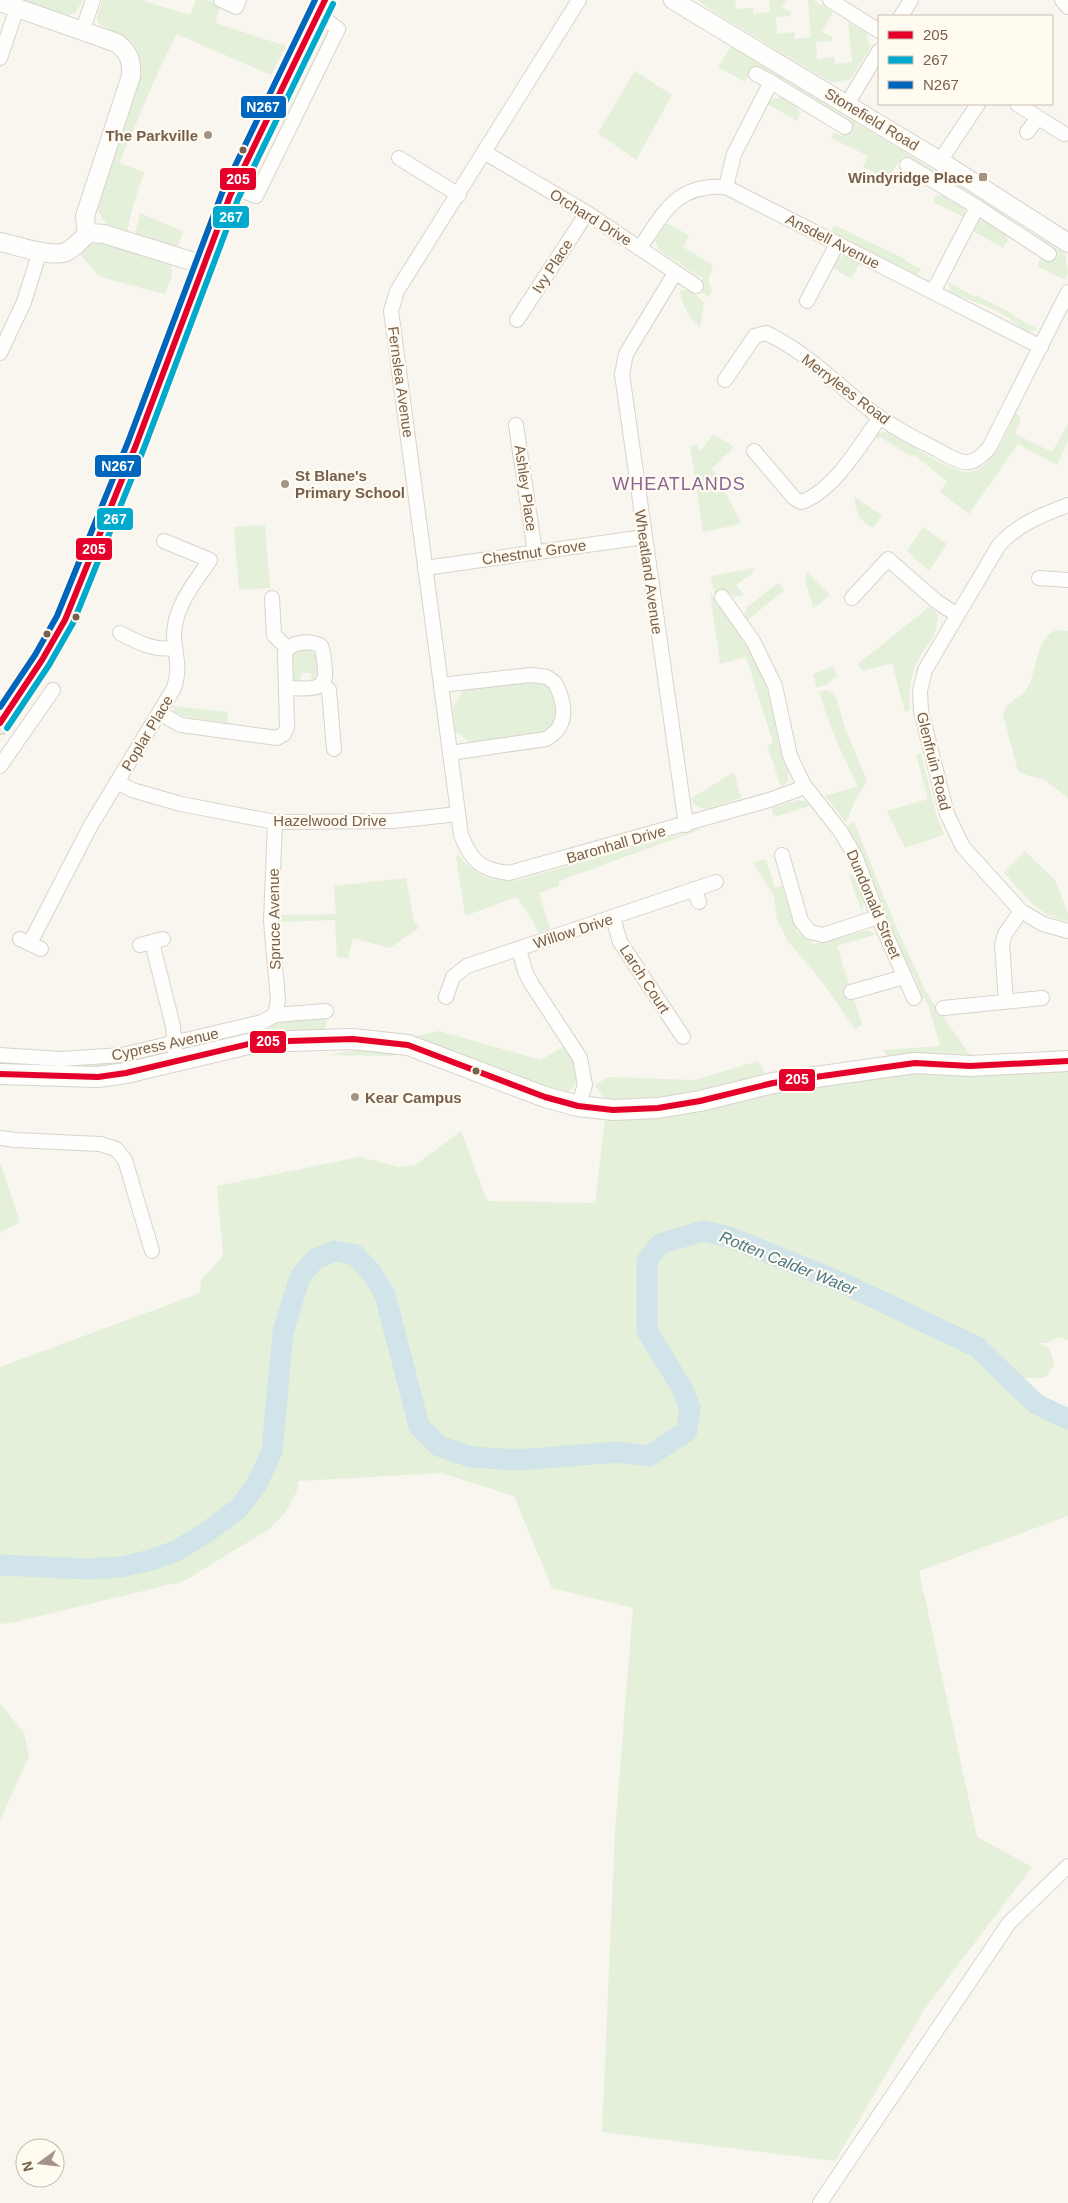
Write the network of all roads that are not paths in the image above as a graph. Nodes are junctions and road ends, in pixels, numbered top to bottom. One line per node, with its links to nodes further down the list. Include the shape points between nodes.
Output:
1 (93, 0): 14 (street)
2 (221, 0): 3 (street, via 236,6)
3 (239, 0)
4 (579, 0): 26 (street, Fernslea Avenue)
5 (673, 0): 19 (street, Stonefield Road)
6 (830, 0): 13 (street)
7 (911, 0): 12 (street)
8 (1062, 0): 11 (street)
9 (8, 5): 14 (street); 16 (street)
10 (322, 7): 41 (main road, via 234,188)
11 (1068, 7)
12 (902, 15)
13 (878, 30)
14 (82, 32): 34 (street, via 117,43 126,50 132,63 131,76 85,216)
15 (878, 53): 19 (street)
16 (0, 58)
17 (756, 74): 18 (street)
18 (771, 82): 23 (street); 30 (street, via 734,154)
19 (847, 104): 28 (street, Stonefield Road)
20 (977, 105): 28 (street)
21 (1018, 105): 22 (street)
22 (1038, 118): 24 (street); 25 (street)
23 (844, 127)
24 (1027, 132)
25 (1064, 134)
26 (484, 152): 31 (street, Fernslea Avenue); 33 (street, Orchard Drive)
27 (399, 158): 31 (street)
28 (940, 161): 36 (street, Stonefield Road)
29 (907, 165): 32 (street)
30 (726, 187): 37 (street, Ansdell Avenue); 38 (street, Ansdell Avenue, via 697,188 682,195 664,212)
31 (458, 195): 58 (street, Fernslea Avenue, via 398,291 392,311)
32 (977, 208): 40 (street); 44 (street)
33 (588, 212): 38 (street, Orchard Drive); 47 (street, Ivy Place)
34 (90, 233): 39 (street, via 66,252); 41 (street, via 104,234)
35 (0, 242): 39 (street)
36 (1068, 243)
37 (837, 244): 44 (street, Ansdell Avenue); 46 (street)
38 (640, 248): 42 (street, Orchard Drive)
39 (40, 251): 49 (street, via 24,302)
40 (1049, 254)
41 (204, 265): 72 (main road, via 64,620)
42 (675, 273): 43 (street, Orchard Drive); 55 (street, Wheatland Avenue, via 626,354 622,374)
43 (696, 286)
44 (933, 292): 48 (street, Ansdell Avenue)
45 (1068, 292): 48 (street, Merrylees Road)
46 (807, 301)
47 (517, 320)
48 (1040, 348): 51 (street, Merrylees Road, via 989,448 971,462 956,459)
49 (0, 353)
50 (725, 380): 51 (street, Merrylees Road, via 755,336 766,333 827,373)
51 (880, 417): 53 (street, via 843,470 809,500 801,502 794,498)
52 (516, 425): 57 (street, Ashley Place)
53 (754, 451)
54 (1068, 505): 64 (street, Glenfruin Road, via 1009,534)
55 (644, 537): 57 (street, Chestnut Grove); 83 (street, Wheatland Avenue)
56 (164, 540): 66 (street, Poplar Place, via 210,560 178,614)
57 (535, 552): 58 (street, Chestnut Grove)
58 (425, 568): 69 (street, Fernslea Avenue)
59 (1039, 578): 60 (street)
60 (1068, 580)
61 (722, 596): 80 (street, Dundonald Street, via 753,641 775,686 790,756)
62 (272, 598): 67 (street, via 274,635)
63 (852, 598): 64 (street, via 888,559)
64 (957, 615): 86 (street, Glenfruin Road, via 925,670 920,691 921,711 954,832 963,847)
65 (120, 633): 66 (street, via 145,646 163,650)
66 (175, 648): 74 (street, Poplar Place, via 179,674)
67 (288, 648): 68 (street, via 314,642 320,646 326,679); 70 (street, via 285,653)
68 (323, 684): 70 (street); 76 (street, via 329,690)
69 (441, 685): 77 (street, Fernslea Avenue); 77 (street, via 539,674 555,683 562,704 561,726 546,739)
70 (286, 688): 74 (street, via 287,727 277,738 181,725)
71 (52, 690): 73 (street)
72 (22, 691): 73 (street); 75 (main road)
73 (42, 706): 78 (street)
74 (159, 713): 79 (street, Poplar Place)
75 (0, 723)
76 (334, 749)
77 (450, 753): 81 (street, Fernslea Avenue)
78 (0, 766)
79 (117, 782): 82 (street, Hazelwood Drive, via 132,790 181,804); 91 (street, Poplar Place)
80 (804, 785): 83 (street, Baronhall Drive, via 769,800); 87 (street, Dundonald Street, via 850,845)
81 (458, 814): 82 (street, Hazelwood Drive, via 393,821); 83 (street, Baronhall Drive, via 460,835 474,860 482,867 509,873)
82 (275, 822): 101 (street, Spruce Avenue, via 271,921 278,1000)
83 (686, 825)
84 (782, 855): 87 (street, via 801,921 810,932 823,934)
85 (716, 882): 88 (street, Willow Drive, via 696,896)
86 (1021, 911): 89 (street, Glenfruin Road, via 1043,924); 98 (street, via 1004,934 1002,944)
87 (878, 917): 93 (street, Dundonald Street)
88 (613, 918): 92 (street, Willow Drive); 102 (street, Larch Court, via 620,942)
89 (1068, 931)
90 (152, 942): 105 (street, via 173,1026)
91 (30, 943)
92 (519, 949): 95 (street, Willow Drive, via 448,973); 109 (street, via 531,983 580,1058 585,1085)
93 (904, 977): 94 (street, Dundonald Street); 96 (street, Dundonald Street)
94 (851, 992)
95 (446, 997)
96 (914, 998)
97 (1042, 998): 98 (street)
98 (1006, 1001): 99 (street)
99 (943, 1008)
100 (326, 1011): 101 (street, Cypress Avenue)
101 (275, 1015): 105 (street, Cypress Avenue)
102 (670, 1017): 103 (street); 104 (street, Larch Court)
103 (658, 1025)
104 (683, 1037)
105 (175, 1052): 106 (street, Cypress Avenue, via 89,1058); 108 (main road, via 98,1077); 109 (main road, via 257,1042 376,1040 408,1045 545,1097)
106 (0, 1055)
107 (1068, 1061): 109 (main road, via 970,1066 914,1063 773,1083 700,1102 656,1108 613,1110)
108 (0, 1074)
109 (578, 1106)
110 (0, 1138): 111 (street, via 100,1144 116,1150 125,1160)
111 (152, 1251)
112 (1068, 1866): 113 (street, via 1009,1923)
113 (820, 2203)

